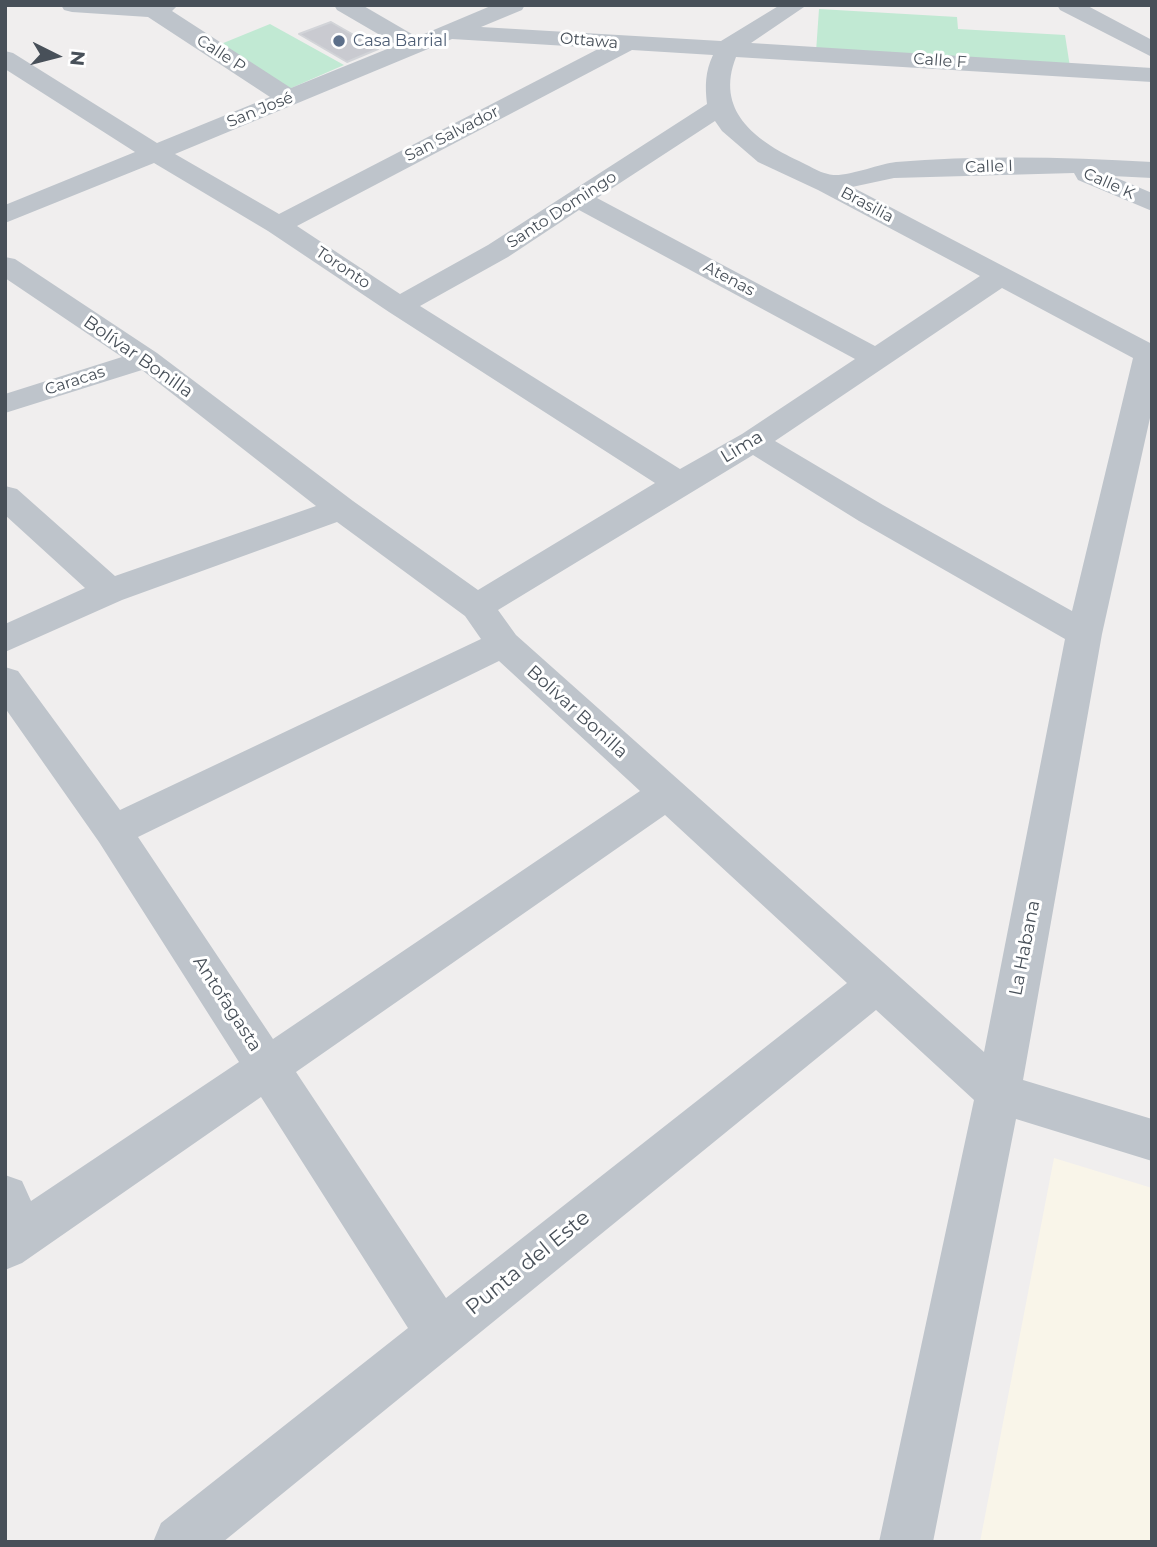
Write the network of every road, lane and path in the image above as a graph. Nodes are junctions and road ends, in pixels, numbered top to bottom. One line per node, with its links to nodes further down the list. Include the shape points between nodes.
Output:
1 (72, 5): 6 (street)
2 (345, 5): 9 (street)
3 (514, 5): 7 (street, San José)
4 (796, 5): 10 (street)
5 (1068, 5): 11 (street)
6 (160, 8): 14 (street, Calle P)
7 (451, 32): 8 (street, Ottawa); 9 (street, San José)
8 (626, 44): 10 (street, Ottawa); 23 (street, San Salvador)
9 (416, 46): 14 (street, San José)
10 (728, 47): 13 (street, Calle F); 15 (street, via 719,69)
11 (1152, 50)
12 (5, 58): 16 (street, Toronto)
13 (1152, 75)
14 (289, 98): 16 (street, San José)
15 (720, 107): 19 (street, Brasilia, via 731,126 757,148); 20 (street, Santo Domingo)
16 (155, 153): 22 (street, San José); 23 (street, Toronto)
17 (1067, 165): 18 (street, Calle I); 19 (street, Calle I, via 894,170); 21 (street, Calle K)
18 (1152, 170)
19 (827, 184): 25 (street, Brasilia)
20 (580, 200): 26 (street, Santo Domingo); 29 (street, Atenas)
21 (1152, 203)
22 (5, 215)
23 (278, 225): 26 (street, Toronto)
24 (9, 271): 28 (street, Bolívar Bonilla)
25 (1000, 276): 27 (street, Brasilia); 29 (street, Lima)
26 (400, 306): 32 (street, Toronto)
27 (1150, 355): 37 (street, La Habana)
28 (146, 359): 30 (street, Caracas); 34 (street, Bolívar Bonilla)
29 (878, 359): 31 (street, Lima)
30 (5, 404)
31 (753, 441): 32 (street, Lima); 37 (street)
32 (679, 483): 36 (street, Lima)
33 (5, 497): 35 (street)
34 (341, 509): 35 (street); 36 (street, Bolívar Bonilla)
35 (110, 592): 38 (street)
36 (477, 607): 39 (street, Bolívar Bonilla)
37 (1084, 634): 45 (street, La Habana)
38 (5, 639)
39 (503, 644): 41 (street, Bolívar Bonilla); 42 (street)
40 (5, 680): 42 (street, Antofagasta)
41 (667, 793): 43 (street, Bolívar Bonilla); 44 (street)
42 (113, 831): 44 (street, Antofagasta)
43 (877, 984): 45 (street, Bolívar Bonilla); 48 (street, Punta del Este)
44 (268, 1067): 47 (street); 48 (street, Antofagasta)
45 (998, 1093): 46 (street, Bolívar Bonilla); 50 (street, La Habana)
46 (1152, 1140)
47 (11, 1226)
48 (440, 1333): 49 (street, Punta del Este)
49 (180, 1542)
50 (906, 1542)

